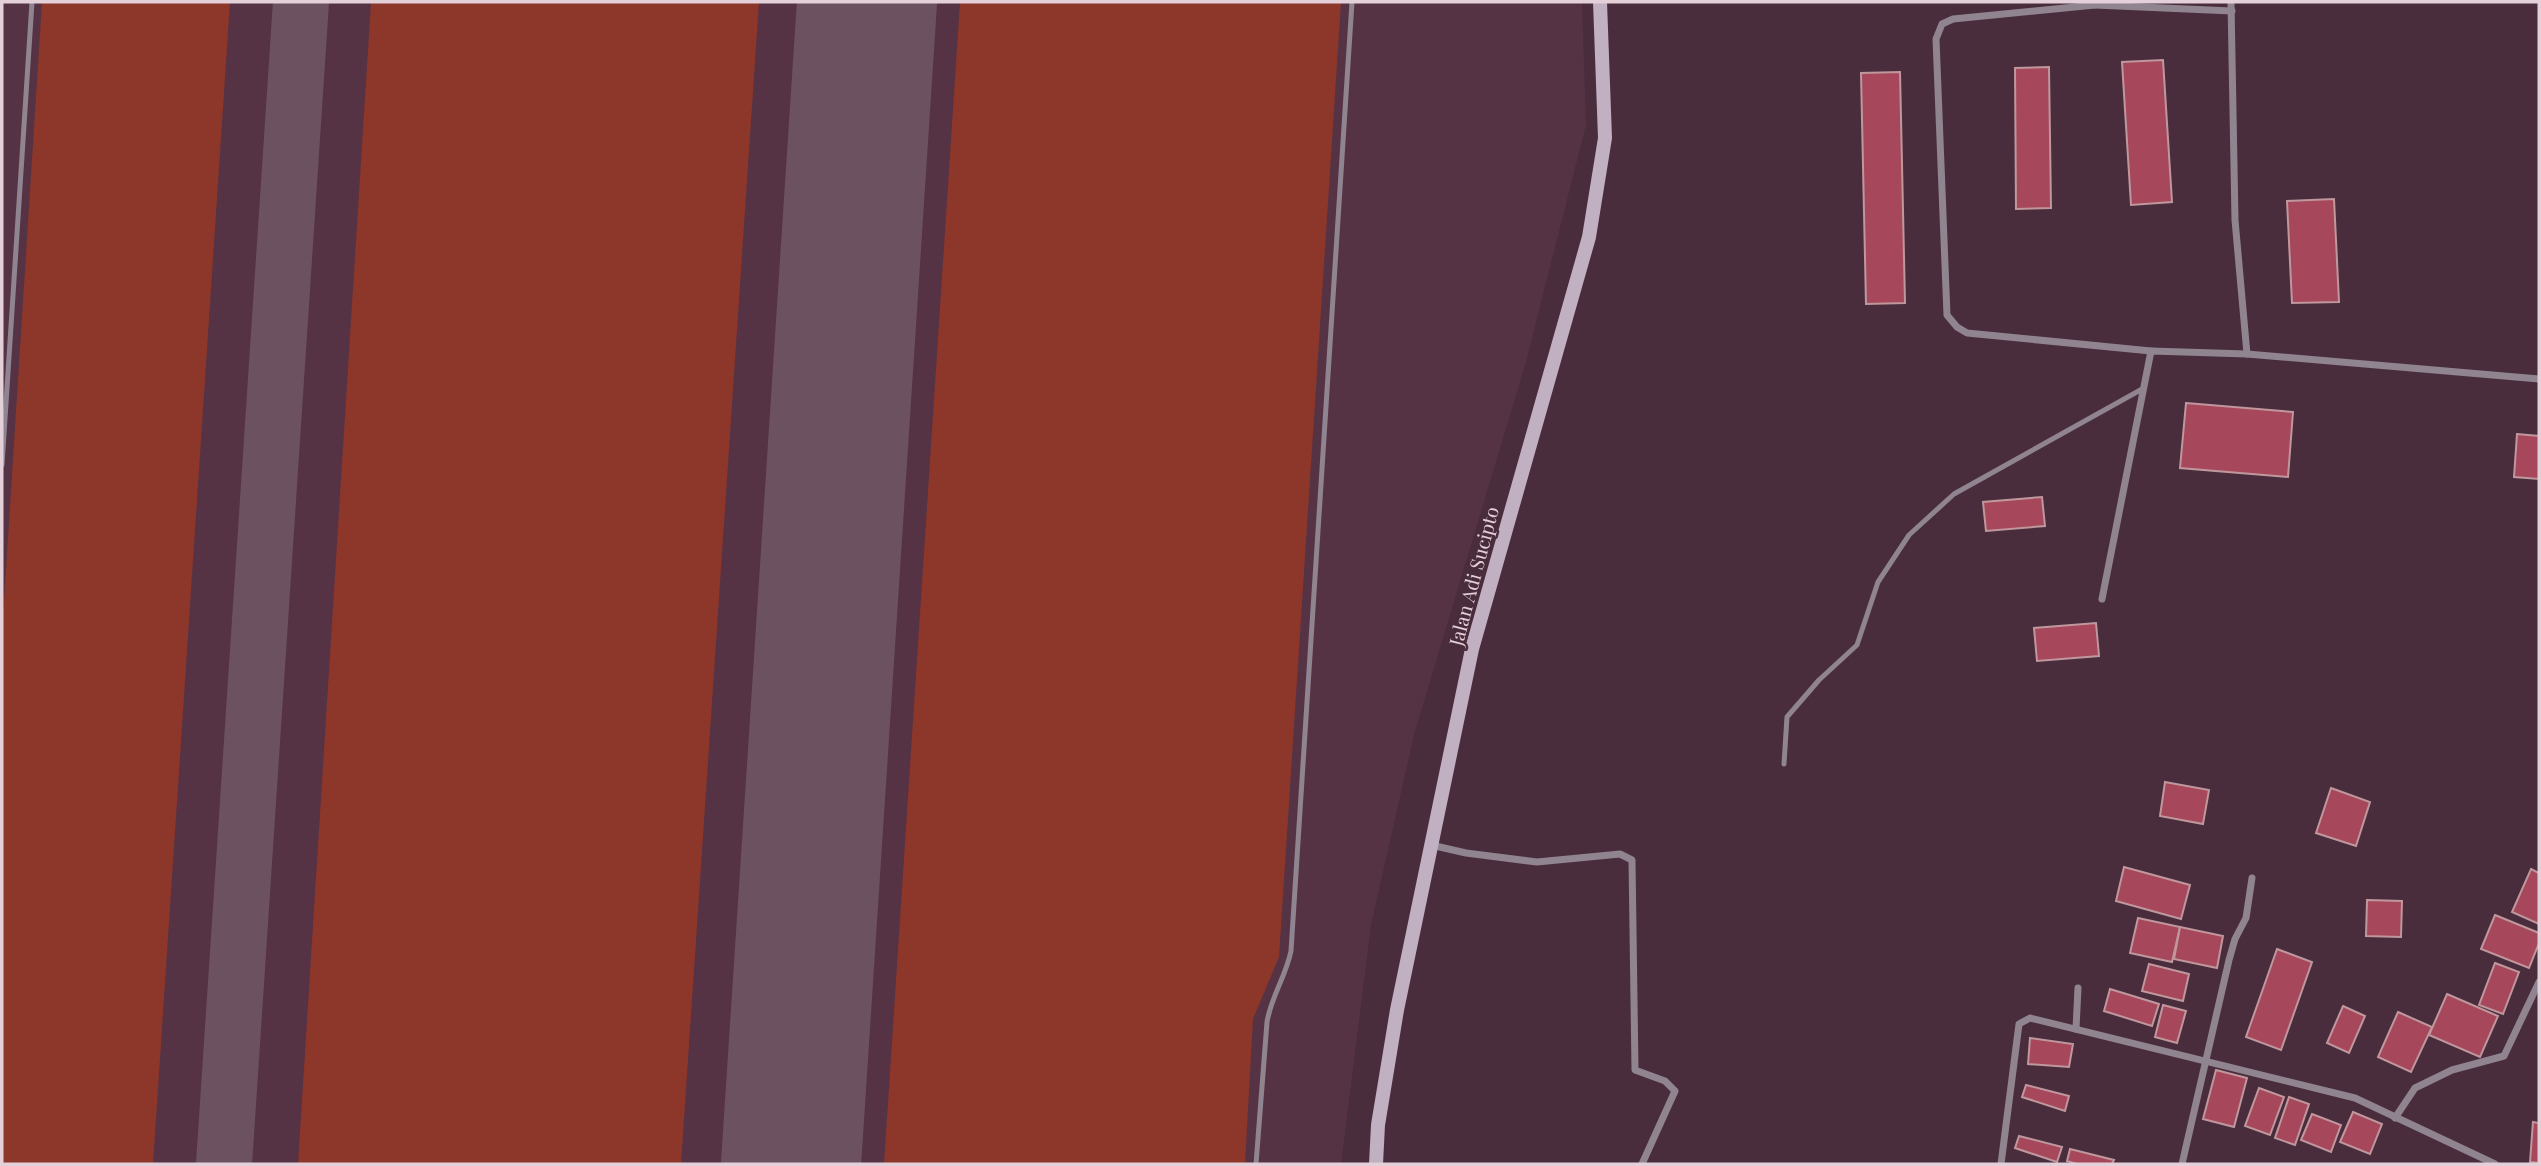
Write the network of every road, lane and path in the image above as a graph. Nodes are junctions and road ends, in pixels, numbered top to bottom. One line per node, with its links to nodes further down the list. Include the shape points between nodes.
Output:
1 (32, 2): 11 (lane)
2 (1352, 2): 21 (lane, via 1291,951 1267,1022)
3 (1600, 2): 14 (street, Jalan Adi Sucipto, via 1605,138 1589,237 1472,649)
4 (2231, 2): 6 (street)
5 (2095, 4): 6 (street); 7 (street, via 1942,23 1936,39 1947,315 1967,333)
6 (2232, 11): 8 (street, via 2235,220)
7 (2151, 351): 8 (street); 10 (street)
8 (2246, 354): 9 (street)
9 (2539, 379)
10 (2144, 387): 12 (street); 13 (lane, via 1955,494 1909,535 1878,582 1857,645 1787,717)
11 (2, 465)
12 (2102, 599)
13 (1784, 764)
14 (1431, 845): 22 (street, Jalan Adi Sucipto, via 1397,1010); 23 (street, via 1537,862 1620,854 1632,860 1635,1070 1665,1081 1675,1091)
15 (2252, 878): 19 (street, via 2246,918 2235,939)
16 (2539, 982): 20 (street, via 2504,1056 2452,1070 2415,1088)
17 (2078, 988): 18 (street)
18 (2076, 1030): 19 (street); 24 (street, via 2030,1018 2019,1024)
19 (2205, 1061): 20 (street, via 2355,1098); 25 (street)
20 (2395, 1118): 26 (street)
21 (1256, 1164)
22 (1376, 1164)
23 (1642, 1164)
24 (2001, 1164)
25 (2182, 1164)
26 (2495, 1164)

